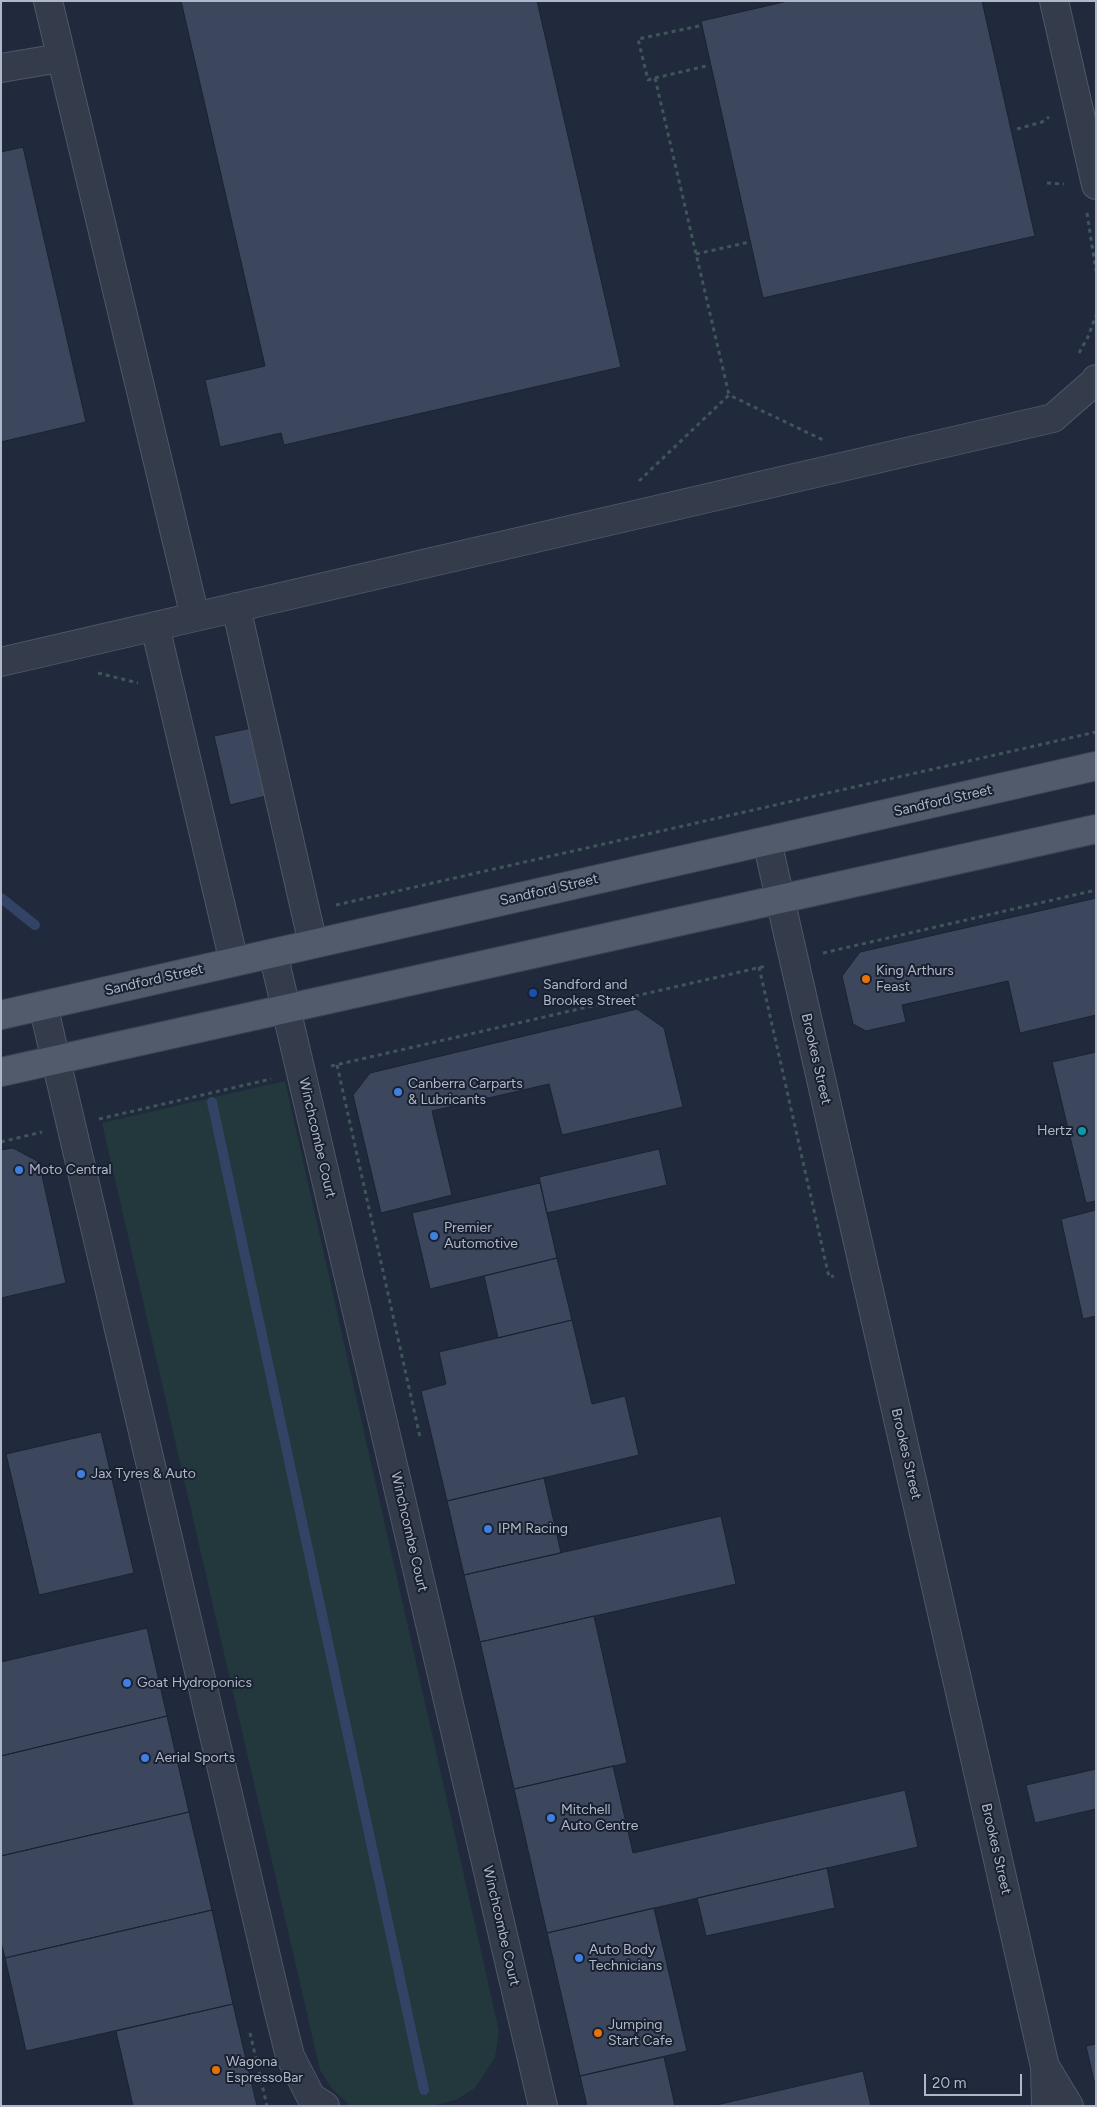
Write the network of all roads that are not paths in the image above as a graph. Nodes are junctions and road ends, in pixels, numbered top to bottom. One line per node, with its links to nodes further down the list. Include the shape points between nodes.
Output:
1 (48, 1): 3 (street)
2 (1054, 1): 5 (street)
3 (60, 58): 4 (street); 8 (street)
4 (1, 68)
5 (1084, 192)
6 (1096, 379): 7 (street, via 1053,418)
7 (236, 607): 8 (street); 15 (street)
8 (195, 617): 9 (street)
9 (155, 626): 10 (street); 17 (street)
10 (1, 662)
11 (1096, 766): 13 (main road, Sandford Street)
12 (1096, 829): 14 (main road)
13 (766, 841): 14 (street, Brookes Street); 15 (main road, Sandford Street)
14 (780, 899): 19 (main road); 23 (street, Brookes Street)
15 (313, 944): 16 (main road, Sandford Street)
16 (274, 953): 17 (main road, Sandford Street); 19 (street, Winchcombe Court)
17 (234, 962): 18 (main road, Sandford Street)
18 (43, 1005): 20 (main road, Sandford Street); 21 (street)
19 (286, 1009): 21 (main road); 24 (street, Winchcombe Court)
20 (1, 1015)
21 (57, 1060): 22 (main road); 25 (street, via 290,2056 311,2097)
22 (1, 1072)
23 (1045, 2067): 26 (street, Brookes Street); 27 (street, Brookes Street)
24 (541, 2105)
25 (325, 2106)
26 (1046, 2106)
27 (1068, 2106)

